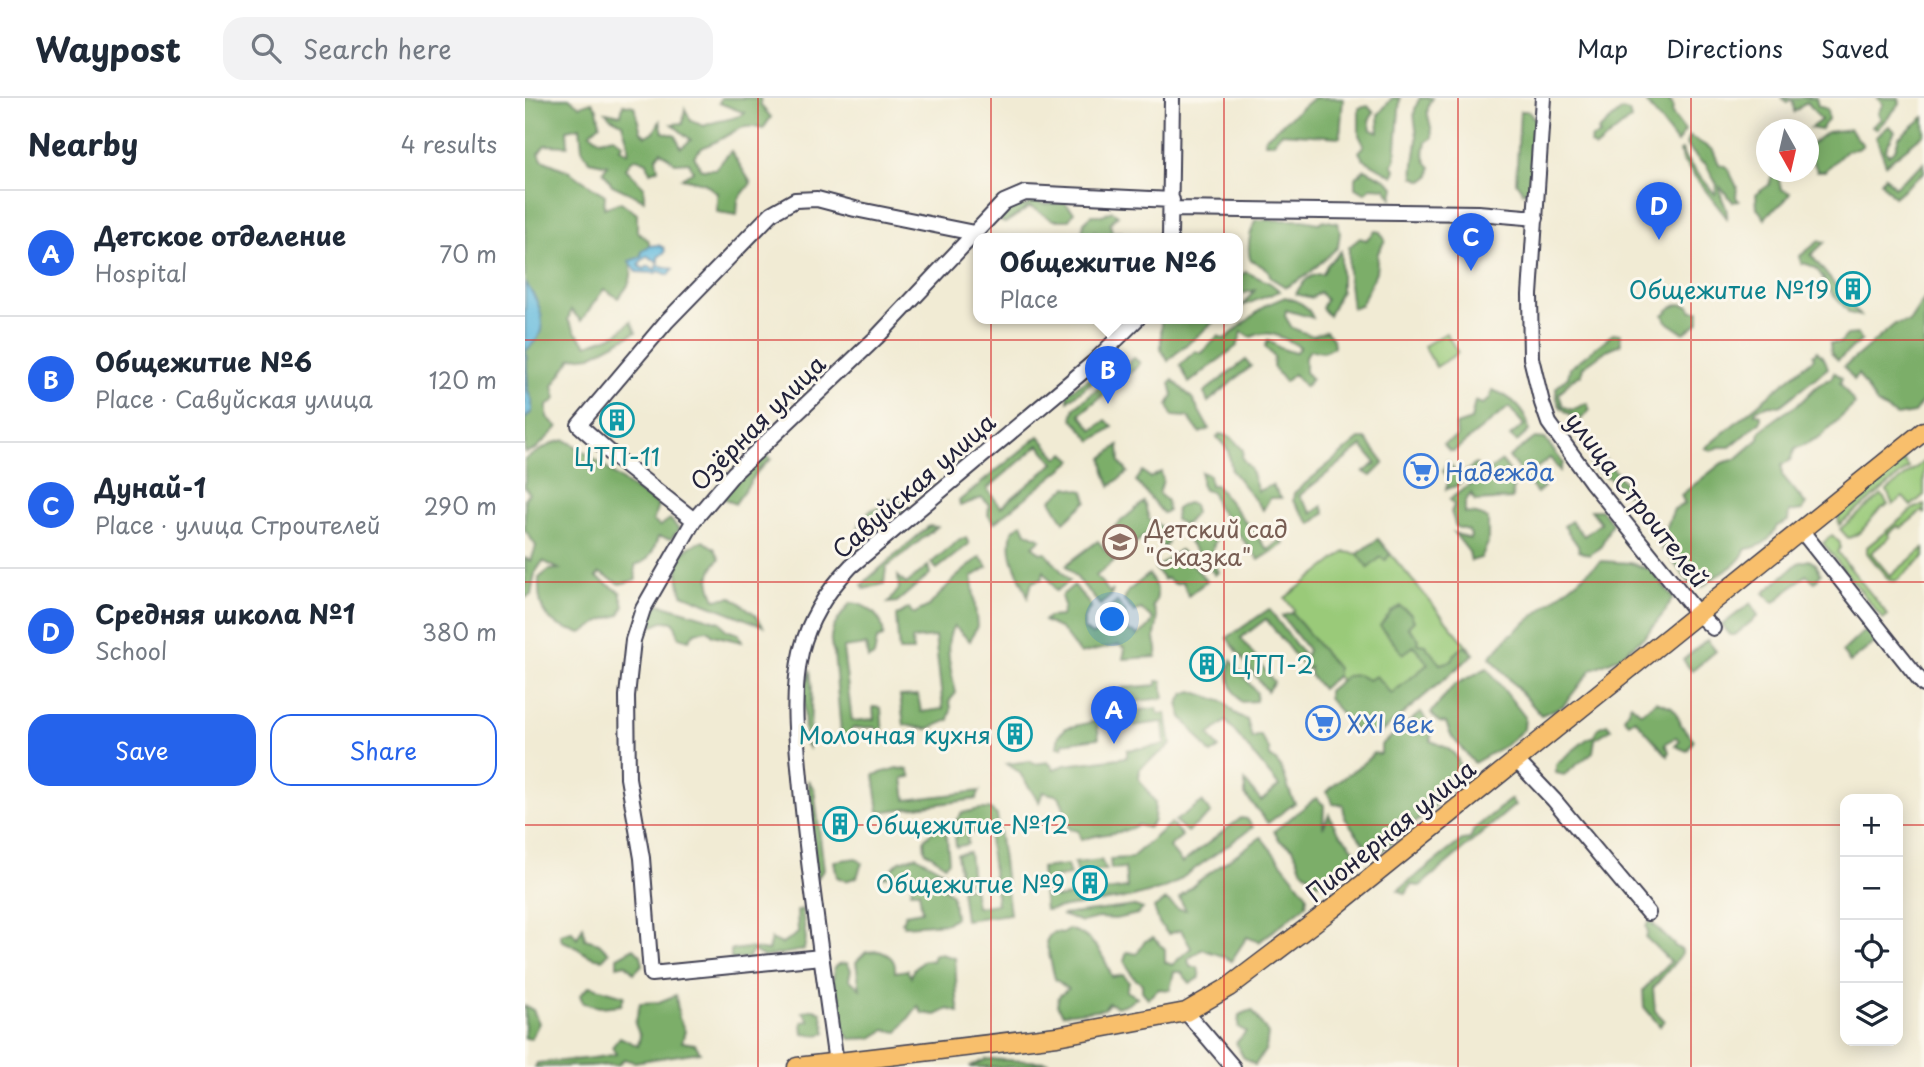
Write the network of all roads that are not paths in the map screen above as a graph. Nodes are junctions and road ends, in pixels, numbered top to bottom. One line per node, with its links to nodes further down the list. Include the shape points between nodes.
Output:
1 (1173, 98): 3 (street)
2 (1543, 98): 4 (street, улица Строителей)
3 (1172, 204): 4 (street, Озёрная улица); 5 (street, Озёрная улица, via 1025,193 1004,202); 6 (street)
4 (1536, 218): 12 (street, улица Строителей, via 1531,358 1546,415 1591,481)
5 (974, 233): 10 (street, via 817,199 795,200 772,213 667,321 579,425)
6 (1170, 233)
7 (973, 234): 10 (street, Озёрная улица, via 877,337 757,449)
8 (1132, 324): 17 (street, Савуйская улица, via 1093,363 851,566 813,616 797,675 797,742)
9 (1924, 430): 11 (main road, Пионерная улица)
10 (694, 520): 17 (street, Озёрная улица, via 643,609 633,640 628,778 642,858 651,974)
11 (1801, 530): 12 (main road, Пионерная улица); 14 (street)
12 (1698, 614): 13 (street, улица Строителей); 15 (main road, Пионерная улица)
13 (1713, 628)
14 (1924, 685)
15 (1517, 760): 16 (street); 18 (main road, Пионерная улица, via 1264,961)
16 (1648, 913)
17 (821, 957): 19 (street, Савуйская улица)
18 (1186, 1012): 19 (main road, Пионерная улица, via 1057,1036); 21 (street)
19 (836, 1063): 20 (main road, Пионерная улица)
20 (797, 1067)
21 (1233, 1067)

